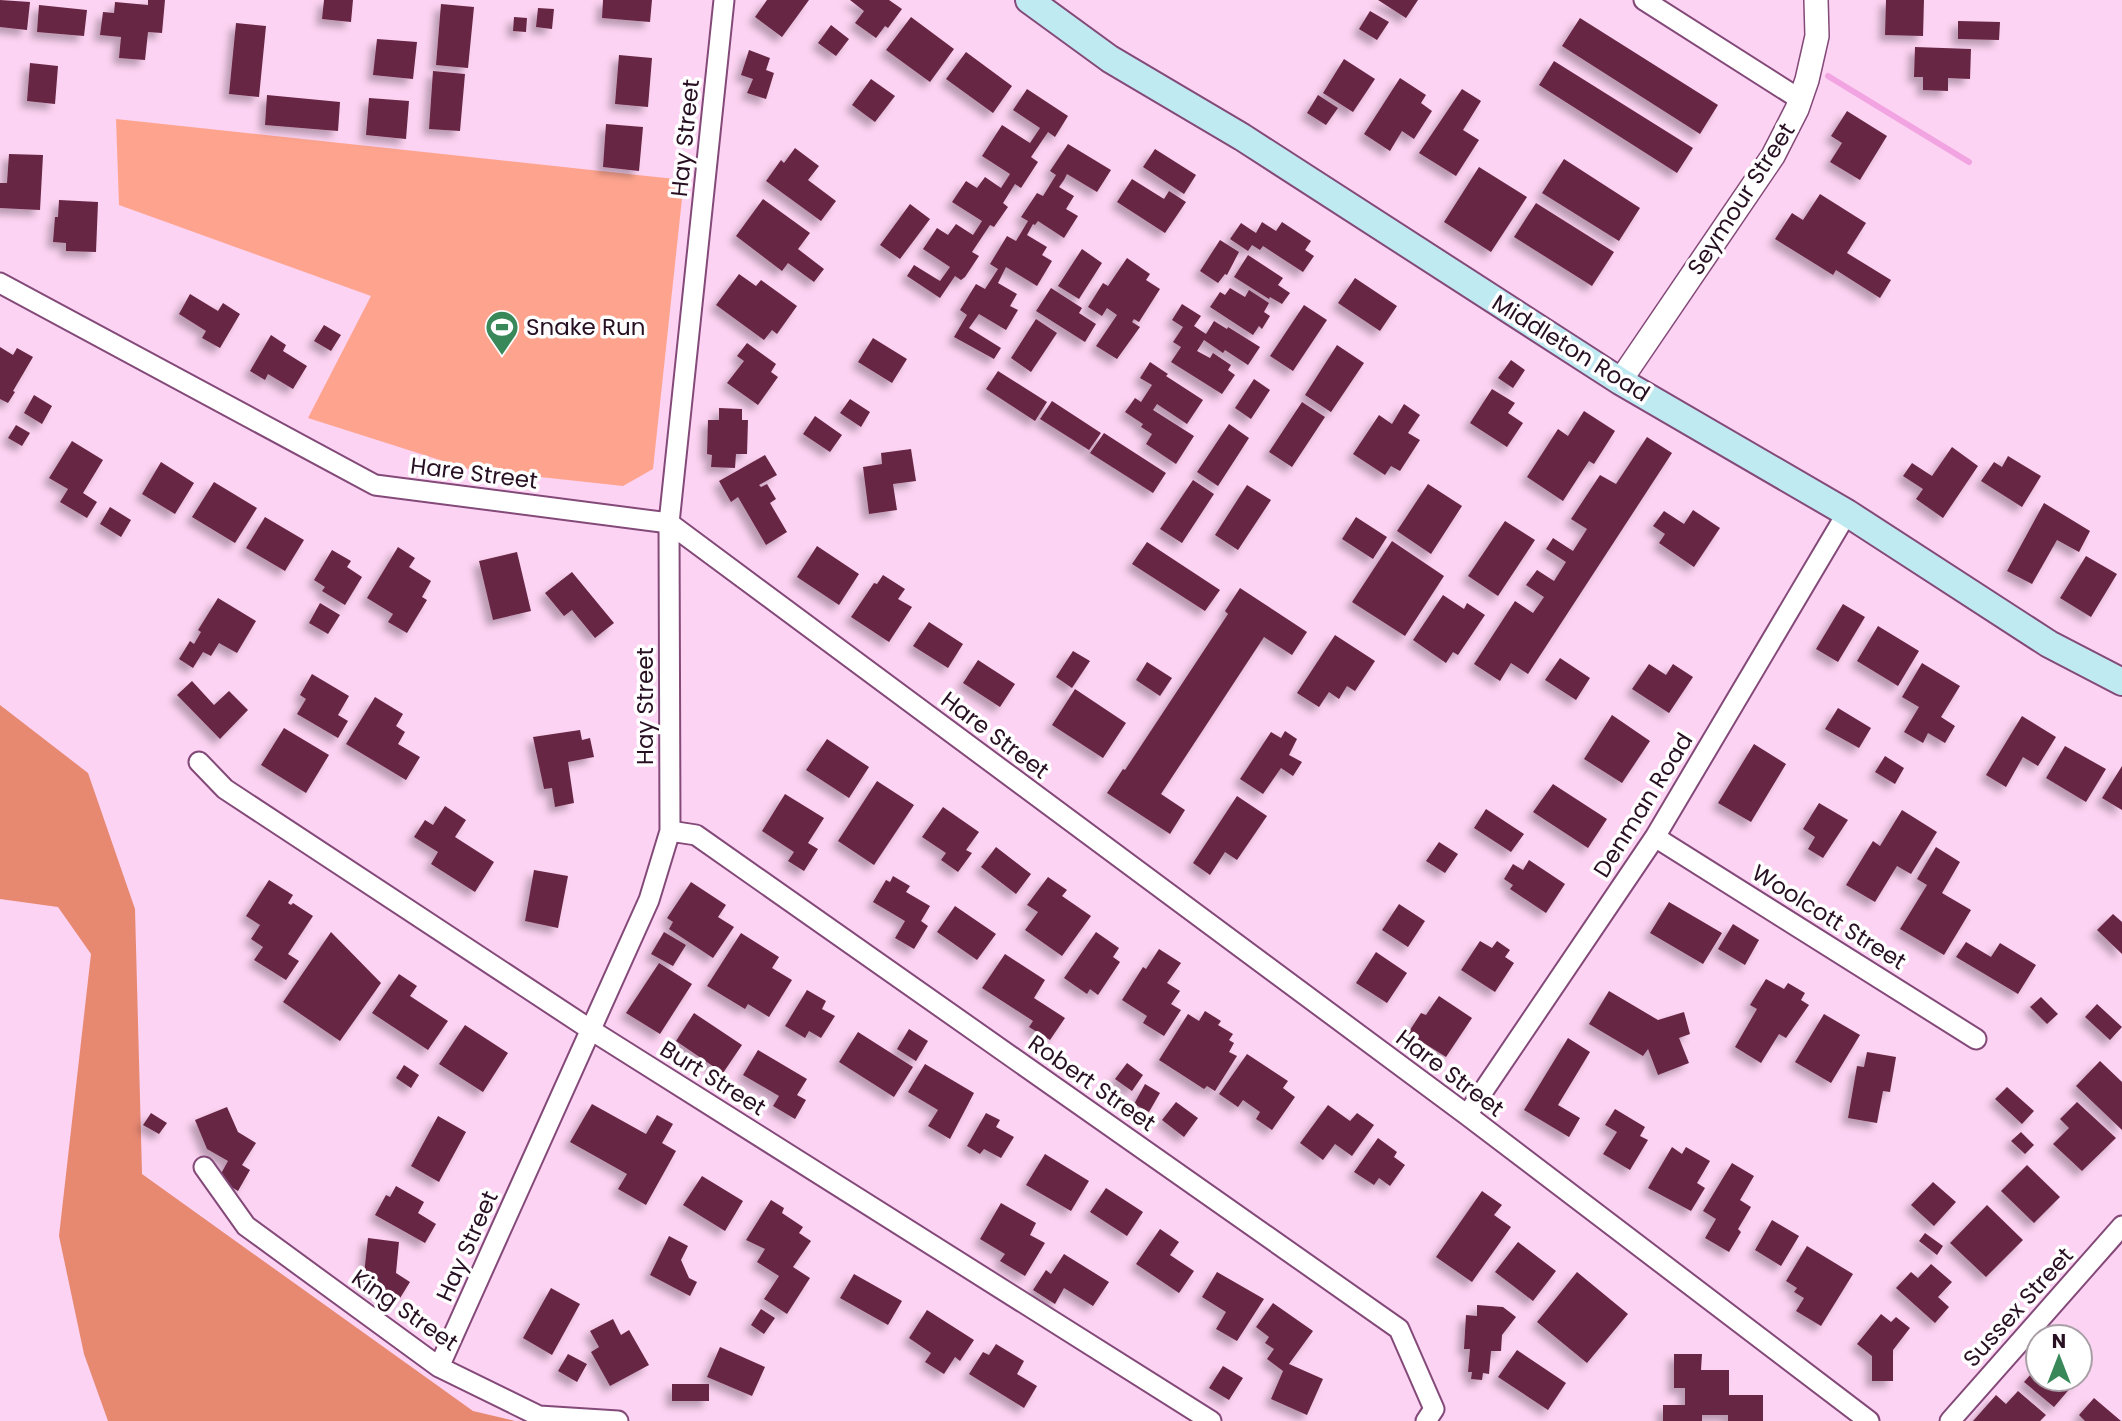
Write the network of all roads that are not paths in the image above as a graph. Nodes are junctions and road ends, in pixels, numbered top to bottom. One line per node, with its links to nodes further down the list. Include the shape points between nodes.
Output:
1 (724, 0): 9 (street, Hay Street)
2 (1029, 0): 7 (main road, Middleton Road, via 1110,59 1242,137)
3 (1644, 0): 5 (street)
4 (1816, 0): 5 (street, Seymour Street, via 1817,36)
5 (1801, 100): 7 (street, Seymour Street, via 1773,156)
6 (0, 283): 9 (street, Hare Street, via 375,485)
7 (1620, 381): 8 (main road, Middleton Road)
8 (1847, 513): 10 (main road, Middleton Road, via 2049,645); 13 (street, Denman Road)
9 (669, 523): 12 (street, Hay Street); 16 (street, Hare Street)
10 (2122, 682)
11 (199, 762): 14 (street, Burt Street, via 225,789)
12 (670, 831): 14 (street, Hay Street, via 649,900); 22 (street, Robert Street, via 696,835 1399,1329 1434,1409)
13 (1655, 837): 15 (street, Woolcott Street); 16 (street, Denman Road)
14 (591, 1030): 19 (street, Hay Street); 21 (street, Burt Street)
15 (1976, 1039)
16 (1467, 1115): 23 (street, Hare Street)
17 (204, 1167): 19 (street, King Street, via 246,1226)
18 (2122, 1226): 24 (street, Sussex Street)
19 (439, 1367): 20 (street, King Street, via 538,1416)
20 (618, 1421)
21 (1211, 1421)
22 (1426, 1421)
23 (1869, 1421)
24 (1950, 1421)

